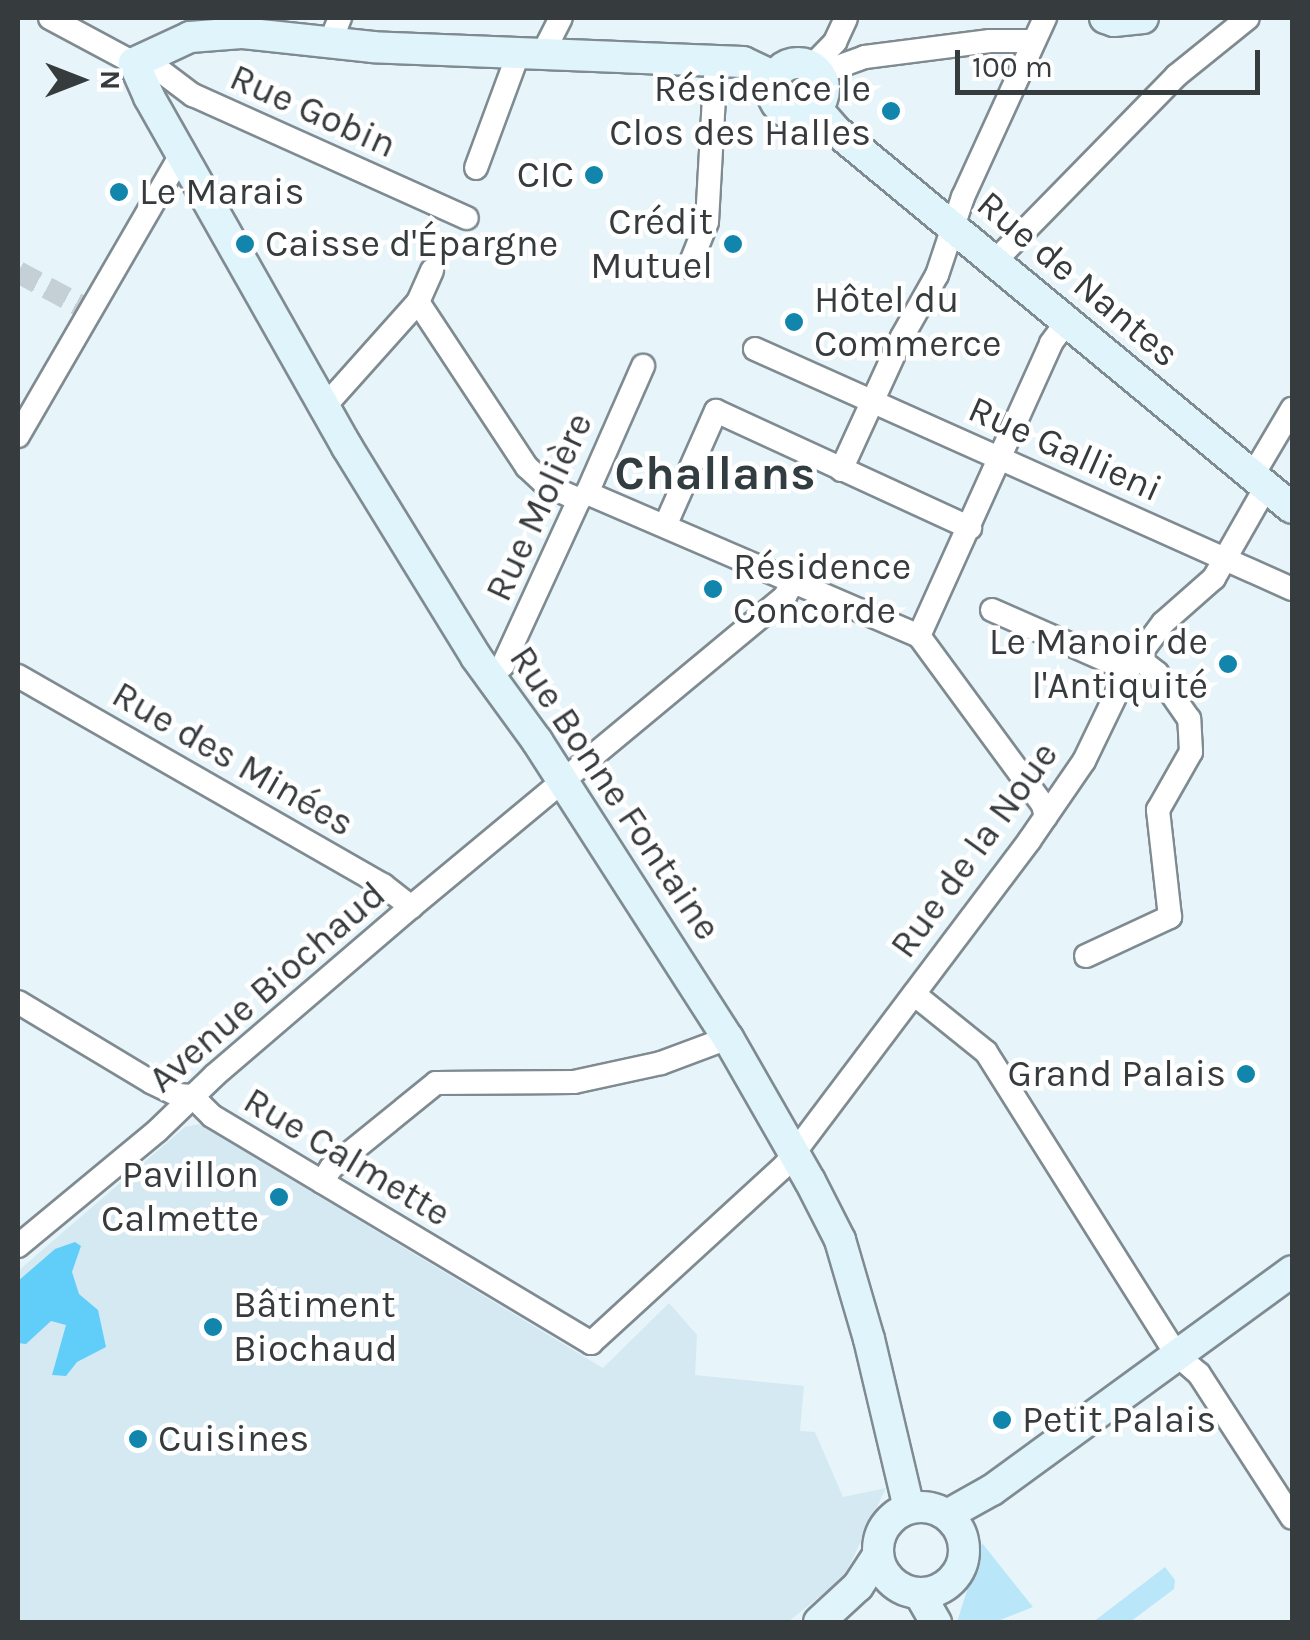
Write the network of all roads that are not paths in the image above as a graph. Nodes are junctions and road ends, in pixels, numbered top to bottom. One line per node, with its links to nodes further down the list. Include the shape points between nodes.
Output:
1 (50, 18): 12 (street, Rue Gobin)
2 (562, 18): 10 (street)
3 (846, 18): 13 (street)
4 (1045, 18): 9 (street)
5 (1105, 18): 6 (street)
6 (1143, 18)
7 (1248, 18): 20 (street, via 1176,76)
8 (336, 29): 10 (street, via 372,47); 12 (street, via 210,33)
9 (1032, 41): 13 (street, via 990,40); 19 (street)
10 (531, 52): 11 (street); 17 (street)
11 (716, 61): 14 (street, via 743,62); 21 (street, via 707,222)
12 (134, 63): 16 (street, Rue Bonne Fontaine); 18 (street, Rue Gobin)
13 (815, 70): 14 (street, via 787,66); 15 (street, via 823,95)
14 (774, 77): 15 (street, via 773,98 782,110 804,115)
15 (816, 108): 19 (street, Rue de Nantes)
16 (182, 153): 28 (street, Rue Bonne Fontaine); 30 (street)
17 (476, 168)
18 (467, 218)
19 (953, 227): 20 (street, Rue de Nantes); 27 (street, via 937,275)
20 (996, 260): 24 (street, Rue de Nantes)
21 (689, 267)
22 (432, 270): 23 (street)
23 (418, 302): 28 (street); 34 (street, via 536,478)
24 (1067, 322): 31 (street); 33 (street, Rue de Nantes)
25 (754, 348): 27 (street, Rue Gallieni)
26 (643, 366): 34 (street, Rue Molière)
27 (872, 402): 31 (street, Rue Gallieni); 32 (street)
28 (325, 406): 44 (street, Rue Bonne Fontaine, via 469,646)
29 (1292, 409): 33 (street, Rue de la Noue)
30 (18, 436)
31 (1000, 459): 37 (street); 38 (street, Rue Gallieni)
32 (841, 470): 36 (street, via 716,411); 37 (street)
33 (1260, 481): 35 (street, Rue de Nantes); 38 (street, Rue de la Noue)
34 (583, 497): 36 (street); 44 (street, Rue Molière)
35 (1292, 508)
36 (665, 526): 39 (street)
37 (970, 528): 42 (street)
38 (1224, 559): 40 (street, Rue Gallieni); 43 (street, Rue de la Noue)
39 (792, 582): 42 (street); 46 (street, Avenue Biochaud, via 786,596)
40 (1292, 589)
41 (992, 610): 43 (street)
42 (920, 636): 47 (street)
43 (1133, 664): 47 (street, Rue de la Noue, via 1084,762); 49 (street, via 1156,674 1189,719 1191,752 1158,810 1170,917)
44 (493, 674): 46 (street, Rue Bonne Fontaine)
45 (18, 676): 48 (street, Rue des Minées)
46 (564, 782): 48 (street, Avenue Biochaud); 52 (street, Rue Bonne Fontaine)
47 (1046, 817): 50 (street, Rue de la Noue)
48 (411, 907): 53 (street, Avenue Biochaud)
49 (1086, 956)
50 (914, 994): 54 (street, Rue de la Noue); 60 (street, via 986,1052)
51 (18, 1002): 53 (street, Rue Calmette, via 152,1082)
52 (728, 1038): 54 (street, Rue Bonne Fontaine); 55 (street, via 661,1063 574,1082 436,1083)
53 (192, 1096): 55 (street, Rue Calmette, via 212,1116); 56 (street, Avenue Biochaud)
54 (792, 1150): 59 (street, Rue de la Noue, via 785,1165); 61 (street, Rue Bonne Fontaine, via 840,1240)
55 (322, 1182): 59 (street, Rue Calmette)
56 (18, 1246)
57 (1292, 1270): 60 (street)
58 (1292, 1288): 60 (street)
59 (591, 1343)
60 (1184, 1359): 62 (street); 63 (street)
61 (908, 1508): 63 (street, via 935,1509); 64 (street, via 882,1531)
62 (1292, 1518)
63 (954, 1525): 65 (street, via 964,1548 958,1572)
64 (878, 1555): 65 (street, via 881,1567); 66 (street)
65 (919, 1590): 66 (street); 67 (street)
66 (826, 1617)
67 (938, 1622)

